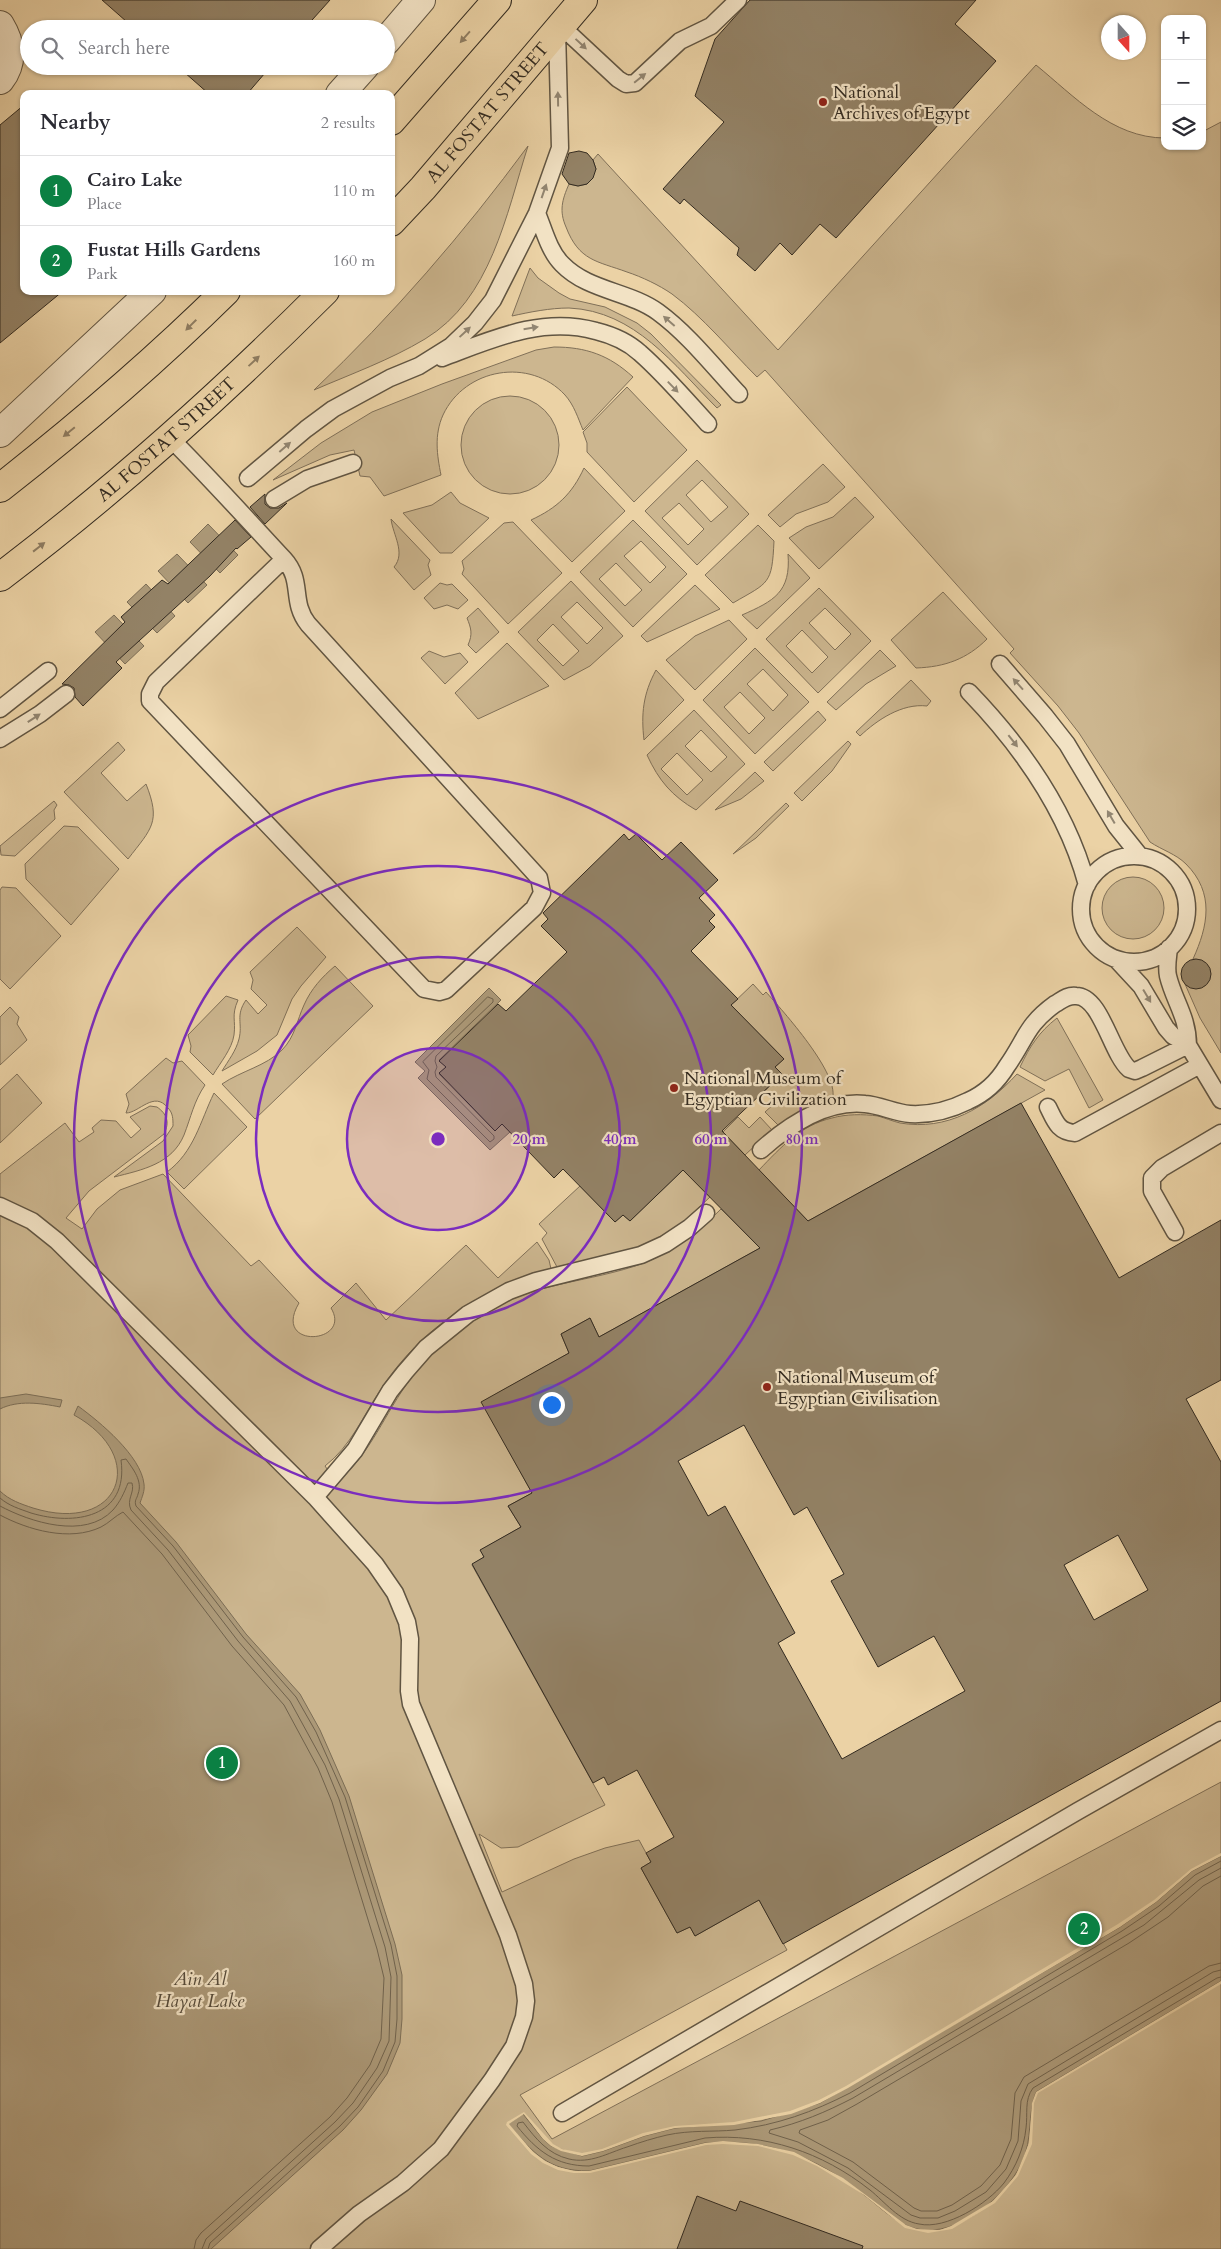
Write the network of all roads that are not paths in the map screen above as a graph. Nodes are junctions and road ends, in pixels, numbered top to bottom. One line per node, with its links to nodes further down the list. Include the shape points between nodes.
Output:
1 (497, 0): 11 (main road, one-way to 11)
2 (583, 0): 6 (main road, AL FOSTAT STREET)
3 (738, 0): 6 (lane, one-way to 3, via 618,80 626,84 635,83 680,41 711,26)
4 (412, 3): 7 (street)
5 (0, 25): 9 (street, via 10,46 9,62)
6 (558, 27): 12 (lane, one-way to 6, via 560,148); 13 (main road, AL FOSTAT STREET)
7 (395, 28)
8 (357, 75): 10 (street)
9 (0, 80)
10 (344, 90)
11 (395, 116)
12 (537, 213): 17 (lane, one-way to 12, via 451,346 475,323 512,265); 18 (lane, one-way to 12, via 656,310 636,299 585,281 562,264 549,244)
13 (395, 218)
14 (148, 295): 20 (street)
15 (222, 295): 24 (main road, one-way to 24, via 108,400)
16 (321, 295): 21 (main road, AL FOSTAT STREET, one-way to 16)
17 (419, 366): 19 (lane, one-way to 19, via 523,329 549,325 584,328 615,336 639,352); 23 (lane, one-way to 17, via 332,410)
18 (739, 394)
19 (708, 424)
20 (0, 433)
21 (170, 438): 26 (lane); 27 (main road, AL FOSTAT STREET, one-way to 21)
22 (353, 463): 25 (lane, via 307,479)
23 (248, 478)
24 (0, 488)
25 (274, 499)
26 (284, 559): 26 (lane, via 156,682 150,701 424,989 430,992 446,990 540,901 542,886 539,878 308,624 298,608 292,567)
27 (0, 577)
28 (1000, 664): 34 (lane, one-way to 28, via 1116,826 1066,744)
29 (48, 671): 32 (lane)
30 (969, 692): 35 (lane, one-way to 35, via 1004,730 1034,770 1072,837)
31 (66, 694): 33 (lane, one-way to 31)
32 (0, 709)
33 (0, 739)
34 (1140, 856): 35 (lane, via 1109,862); 36 (lane, via 1168,868 1185,893 1186,923)
35 (1087, 885): 37 (lane, via 1081,914 1085,928 1092,941)
36 (1169, 948): 37 (lane, via 1144,961); 38 (lane, via 1168,976 1184,1017)
37 (1116, 959): 38 (lane, one-way to 38, via 1141,986 1166,1028)
38 (1188, 1045): 39 (lane); 43 (lane, via 1135,1071 1129,1069 1121,1060 1092,1003 1081,996 1068,996 1028,1028 1000,1077 970,1100 951,1109 909,1114 866,1104 848,1104 802,1120)
39 (1200, 1065): 40 (lane); 41 (lane, via 1075,1133 1057,1126)
40 (1220, 1096)
41 (1048, 1107)
42 (1221, 1134): 46 (lane, via 1162,1168 1152,1178 1152,1191)
43 (761, 1150)
44 (0, 1206): 47 (lane, via 32,1221 58,1241)
45 (706, 1213): 47 (lane, via 665,1244 641,1255 536,1281 468,1314 426,1348 404,1372 354,1450)
46 (1175, 1232)
47 (315, 1497): 50 (lane, via 375,1564 401,1606 410,1639 411,1704 508,1935 524,1984 526,2001 514,2046 441,2149)
48 (1221, 1730): 49 (lane)
49 (562, 2113)
50 (319, 2249)

